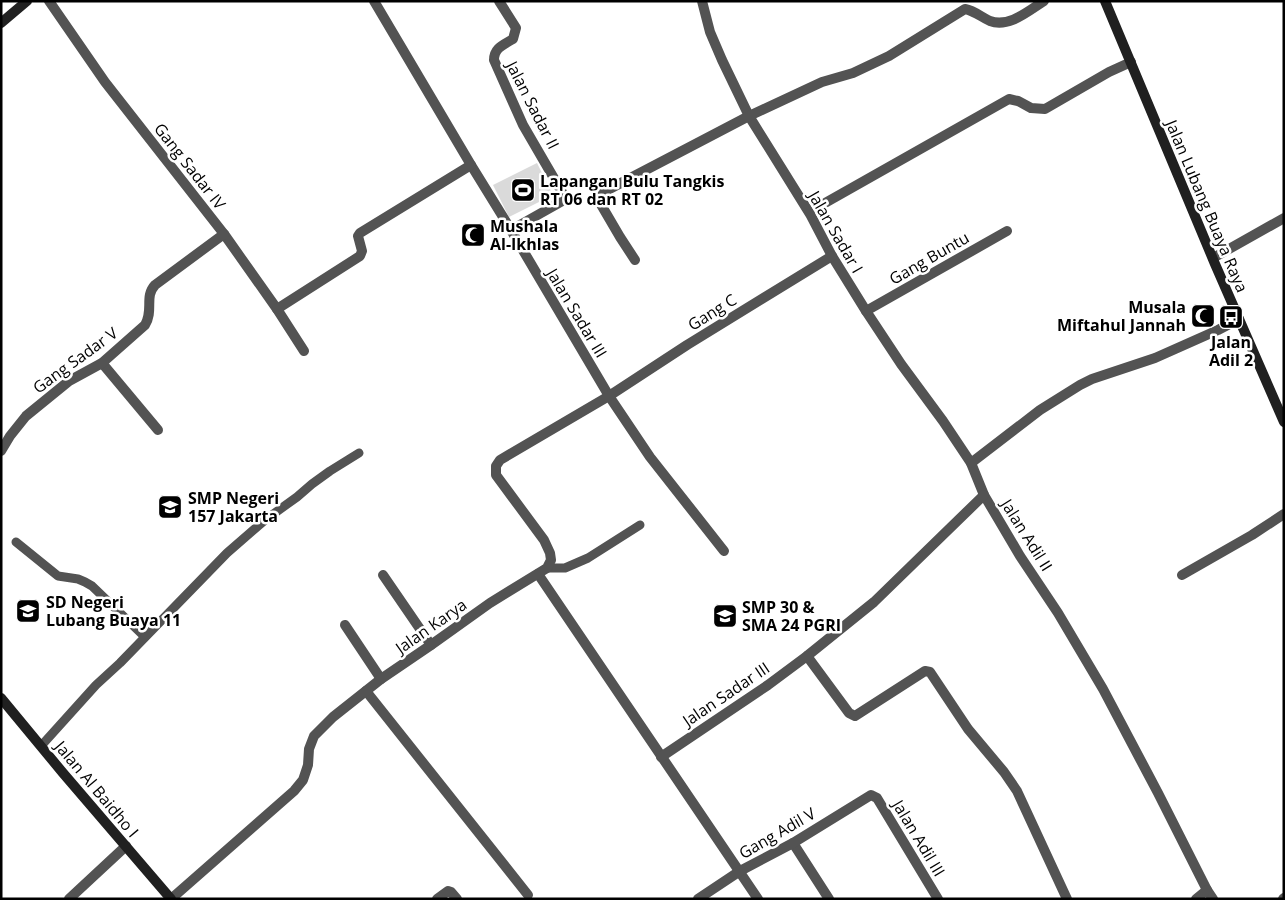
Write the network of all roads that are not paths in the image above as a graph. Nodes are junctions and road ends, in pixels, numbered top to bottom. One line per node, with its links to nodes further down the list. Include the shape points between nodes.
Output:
1 (27, 1): 9 (main road)
2 (49, 1): 17 (street, Gang Sadar IV, via 105,82)
3 (374, 1): 12 (street, Jalan Sadar III)
4 (498, 1): 15 (street, Jalan Sadar II, via 516,28 513,39 496,50 494,60 523,125 566,199)
5 (702, 1): 11 (street, Jalan Sadar I, via 710,32)
6 (1044, 1): 8 (street, via 1009,22 999,24)
7 (1105, 1): 10 (main road, Jalan Lubang Buaya Raya)
8 (963, 5): 11 (street, via 889,56)
9 (1, 23)
10 (1131, 62): 13 (street, via 1044,109 1031,108 1009,99); 19 (main road, Jalan Lubang Buaya Raya)
11 (749, 116): 18 (street, Jalan Sadar I); 20 (street, via 596,196)
12 (470, 165): 15 (street, Jalan Sadar III); 21 (street, via 360,233 360,256)
13 (825, 203)
14 (1284, 218): 19 (street)
15 (511, 230): 26 (street, Jalan Sadar III)
16 (1007, 231): 22 (street, Gang Buntu)
17 (224, 234): 21 (street, Gang Sadar IV); 25 (street, Gang Sadar V, via 155,284 150,292 149,319 145,325)
18 (832, 256): 22 (street, Jalan Sadar I); 26 (street, Gang C)
19 (1213, 258): 23 (main road, Jalan Lubang Buaya Raya)
20 (635, 260)
21 (277, 309): 24 (street, Gang Sadar IV)
22 (866, 312): 31 (street, Jalan Sadar I)
23 (1239, 319): 27 (main road, Jalan Lubang Buaya Raya); 31 (street, via 1156,358 1080,385 1040,410)
24 (304, 351)
25 (102, 363): 28 (street); 29 (street, Gang Sadar V, via 69,380 26,416)
26 (609, 396): 36 (street, Jalan Sadar III, via 650,458); 37 (street, via 500,460 496,466 496,475 550,552)
27 (1284, 422)
28 (158, 430)
29 (1, 451)
30 (359, 453): 42 (lane, via 330,470 265,520 226,554)
31 (971, 463): 32 (street, Jalan Adil II)
32 (984, 495): 44 (street, Jalan Sadar III, via 874,602); 54 (street, Jalan Adil II, via 1103,689)
33 (1284, 514): 40 (street)
34 (640, 525): 37 (lane, via 588,558 566,568)
35 (16, 542): 42 (lane, via 58,576 92,586)
36 (724, 551)
37 (547, 568): 38 (street, Jalan Karya)
38 (538, 574): 43 (street, Jalan Karya); 49 (street)
39 (383, 575): 43 (street)
40 (1182, 575)
41 (345, 625): 45 (street)
42 (145, 638): 48 (lane, via 96,685)
43 (431, 645): 45 (street, Jalan Karya)
44 (807, 656): 49 (street, Jalan Sadar III); 64 (street, via 849,713 855,716 925,671 930,672 968,729 1017,791)
45 (381, 679): 46 (street, Jalan Karya)
46 (366, 691): 55 (street); 57 (street, Jalan Karya, via 314,736 306,772 294,791)
47 (1, 698): 48 (main road, Jalan Al Baidho I)
48 (41, 746): 52 (main road, Jalan Al Baidho I)
49 (661, 757): 53 (street)
50 (871, 795): 51 (street, Gang Adil V); 63 (street, Jalan Adil III, via 877,798)
51 (793, 842): 53 (street, Gang Adil V); 62 (street)
52 (126, 846): 56 (street); 57 (main road, Jalan Al Baidho I)
53 (740, 872): 60 (street, Gang Adil V); 61 (street)
54 (1207, 890): 65 (street); 66 (street, Jalan Adil II)
55 (528, 895)
56 (69, 899)
57 (171, 899)
58 (436, 899): 59 (street, via 448,891)
59 (457, 899)
60 (698, 899)
61 (758, 899)
62 (830, 899)
63 (938, 899)
64 (1067, 899)
65 (1196, 899)
66 (1213, 899)

